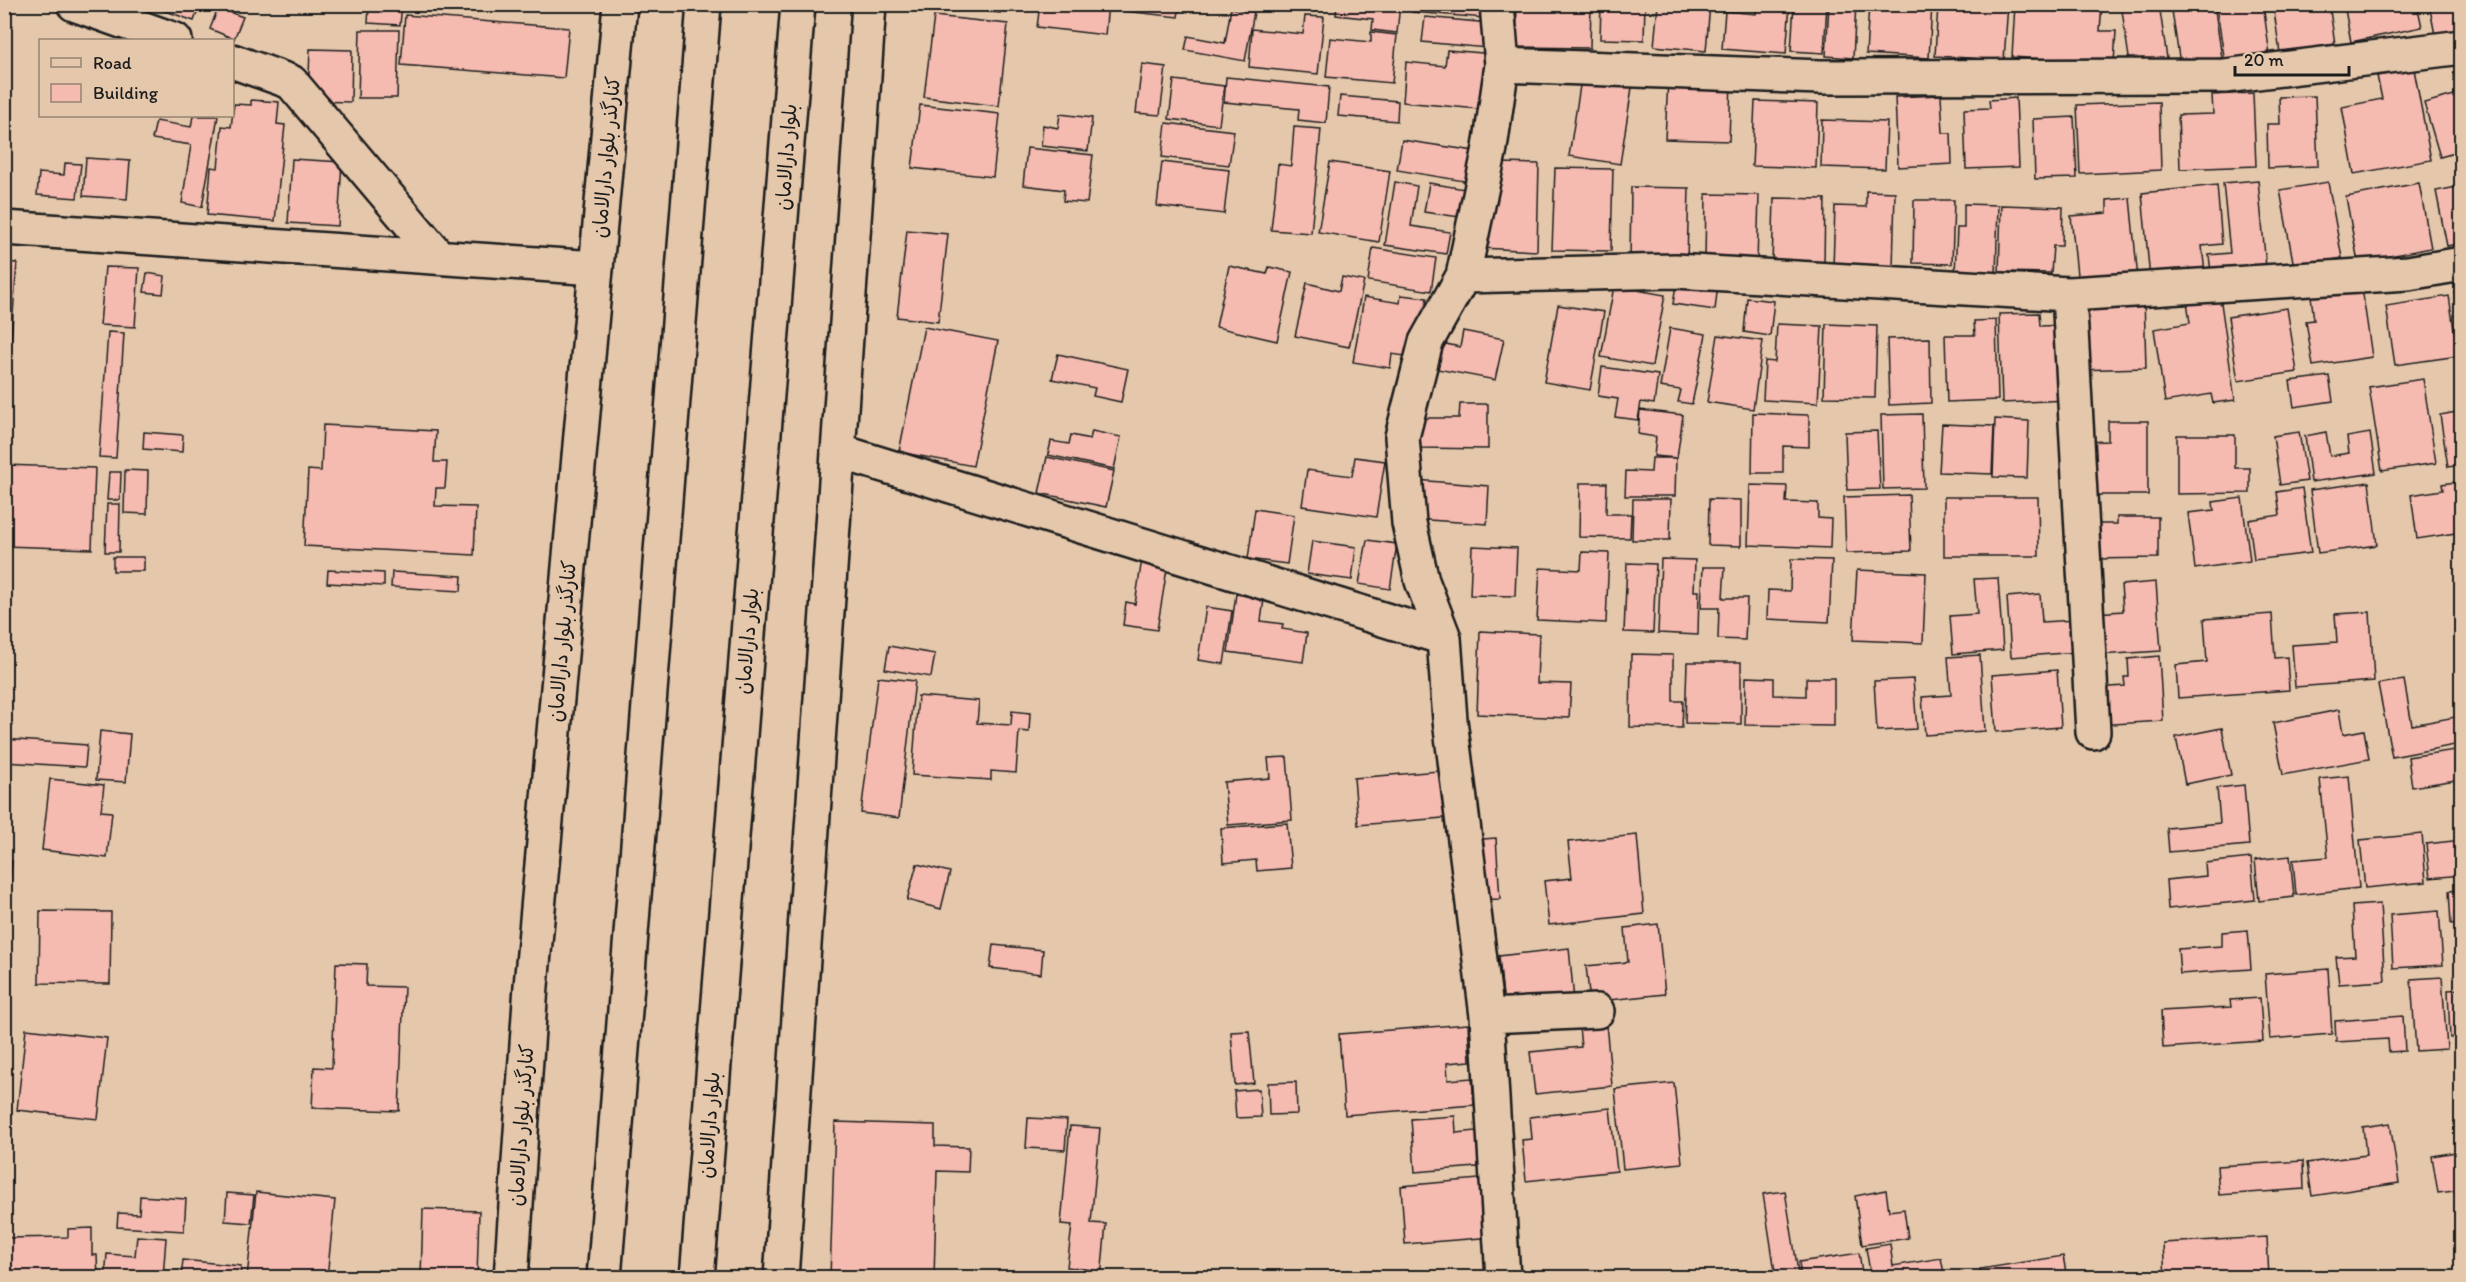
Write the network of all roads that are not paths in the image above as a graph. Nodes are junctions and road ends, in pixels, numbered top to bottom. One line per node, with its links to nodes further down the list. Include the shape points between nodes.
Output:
1 (74, 4): 7 (street)
2 (620, 4): 14 (street, کنارگذر بلوار دارالامان)
3 (704, 4): 23 (street)
4 (798, 4): 24 (street, بلوار دارالامان)
5 (869, 4): 17 (street)
6 (1497, 4): 10 (street)
7 (172, 39)
8 (2462, 47): 10 (street, via 2225,76 1821,77)
9 (234, 62): 12 (street, via 291,82)
10 (1502, 65): 15 (street, via 1490,148)
11 (4, 228): 12 (street)
12 (438, 256): 14 (street)
13 (2462, 264): 16 (street, via 2408,273)
14 (596, 268): 22 (street, کنارگذر بلوار دارالامان, via 531,986)
15 (1463, 276): 16 (street, via 1675,271); 18 (street, via 1426,342 1402,437 1409,523 1422,581)
16 (2069, 294): 19 (street)
17 (838, 451): 18 (street); 25 (street)
18 (1444, 638): 21 (street, via 1451,732)
19 (2093, 732)
20 (1596, 1011): 21 (street)
21 (1487, 1016): 26 (street)
22 (511, 1278)
23 (604, 1278)
24 (697, 1278)
25 (781, 1278)
26 (1503, 1278)

